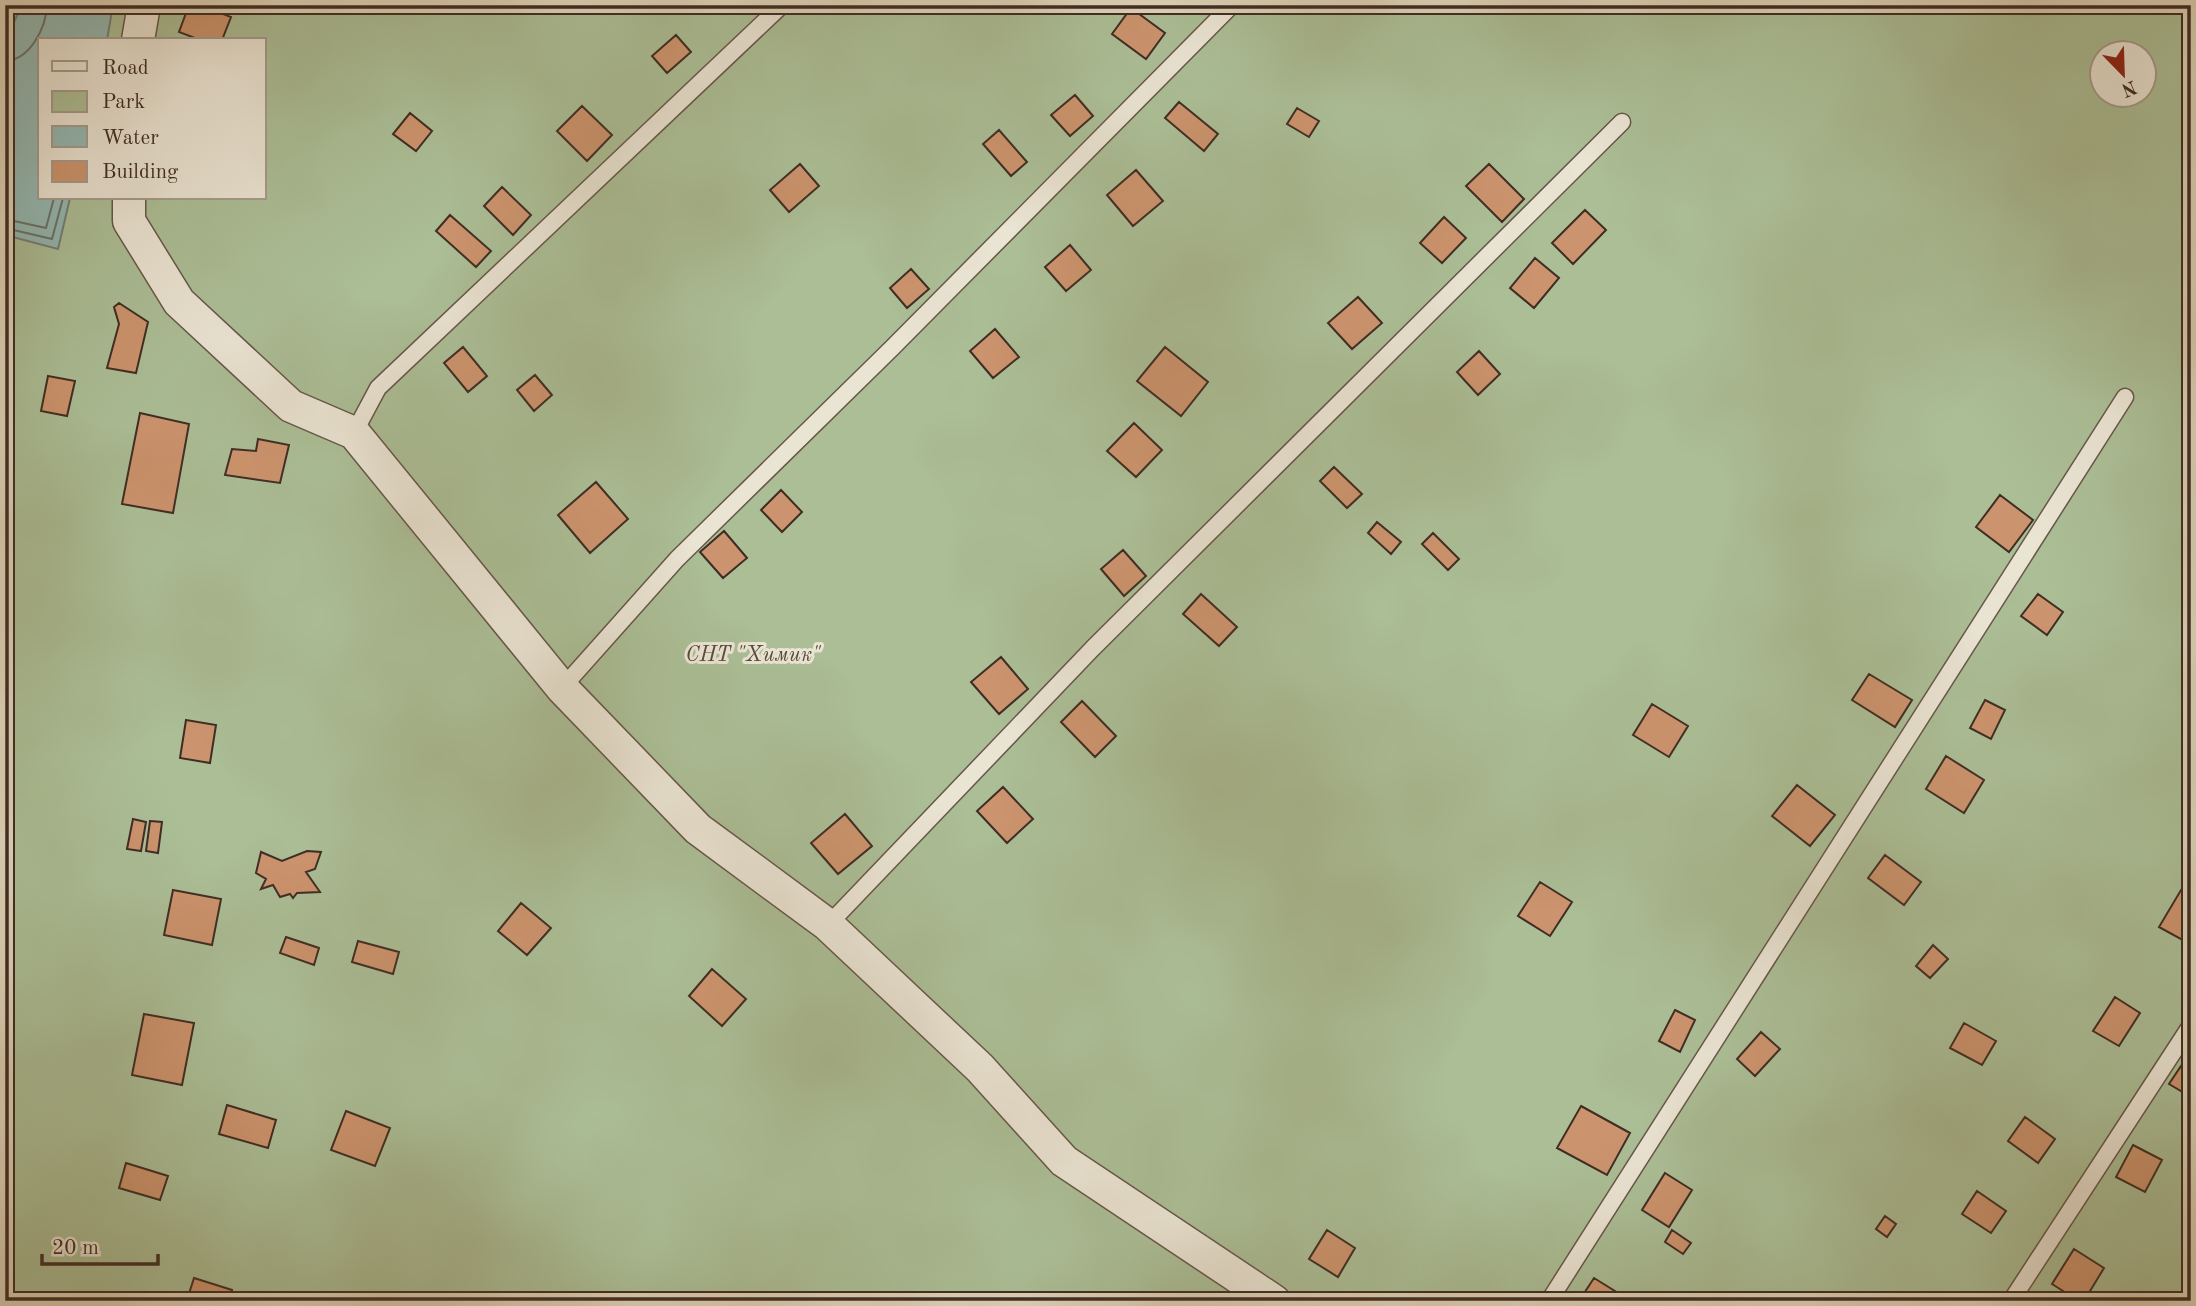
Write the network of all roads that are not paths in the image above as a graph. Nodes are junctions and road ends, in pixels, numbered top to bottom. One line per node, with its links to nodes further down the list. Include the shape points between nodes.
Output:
1 (144, 5): 4 (street)
2 (782, 5): 8 (lane, via 378,388)
3 (1232, 5): 9 (lane, via 677,559)
4 (138, 38)
5 (1622, 122): 10 (lane, via 1093,648)
6 (129, 200): 8 (street, via 129,220 179,302 291,407)
7 (2125, 397): 13 (lane)
8 (354, 433): 9 (street)
9 (562, 688): 10 (street, via 698,829)
10 (828, 925): 12 (street, via 980,1069 1064,1161)
11 (2191, 1025): 14 (lane)
12 (1274, 1301)
13 (1549, 1301)
14 (2011, 1301)

